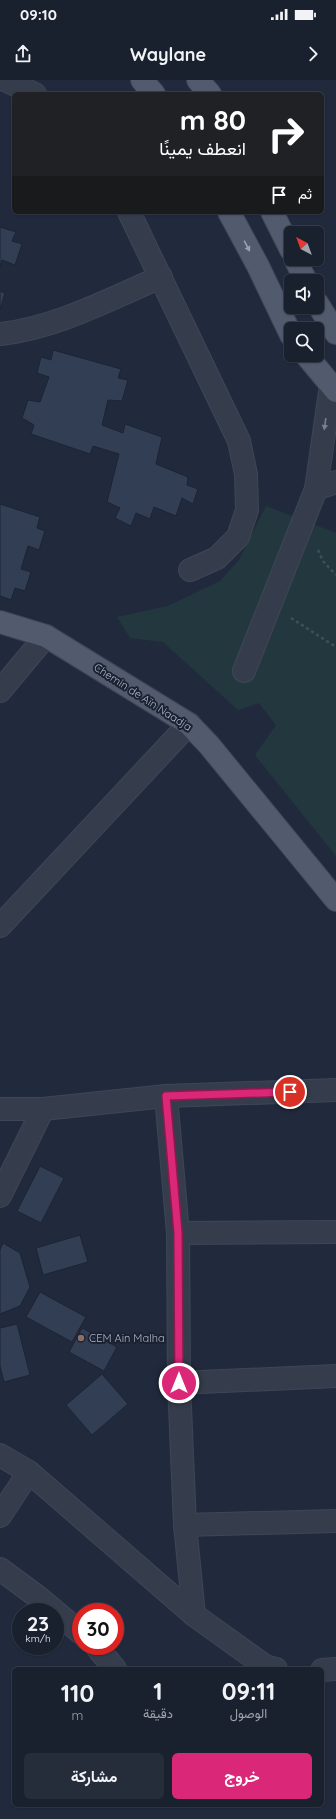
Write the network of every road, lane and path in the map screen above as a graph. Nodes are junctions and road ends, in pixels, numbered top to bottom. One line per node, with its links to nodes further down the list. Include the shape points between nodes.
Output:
1 (5, 80): 4 (street)
2 (142, 80): 5 (main road)
3 (198, 80): 6 (main road)
4 (31, 92)
5 (152, 92)
6 (208, 92)
7 (130, 214): 11 (street)
8 (230, 214): 13 (main road, one-way to 13)
9 (273, 214): 10 (main road)
10 (284, 236)
11 (161, 277): 15 (street, via 76,313 22,332); 20 (street, via 239,441 246,474 247,510 238,537 217,558)
12 (324, 314): 14 (main road)
13 (285, 322)
14 (336, 333)
15 (0, 334)
16 (312, 362): 17 (main road)
17 (333, 388): 19 (street, one-way to 19)
18 (336, 482): 19 (street)
19 (316, 488): 21 (street)
20 (190, 570)
21 (270, 604): 24 (path); 25 (street)
22 (0, 622): 23 (main road, Chemin de Aïn Naadja)
23 (46, 636): 26 (street); 27 (main road, Chemin de Aïn Naadja)
24 (336, 647)
25 (244, 671)
26 (0, 691)
27 (189, 724): 28 (main road, Chemin de Aïn Naadja); 29 (street)
28 (336, 900)
29 (0, 926)
30 (336, 1090): 31 (street)
31 (166, 1096): 33 (street); 36 (street)
32 (0, 1108): 33 (street)
33 (43, 1109): 34 (street)
34 (0, 1196)
35 (336, 1232): 36 (street)
36 (178, 1233): 38 (street)
37 (336, 1376): 38 (street)
38 (179, 1383): 43 (street)
39 (0, 1455): 40 (street)
40 (29, 1472): 41 (street); 45 (street)
41 (0, 1516)
42 (336, 1521): 43 (street)
43 (185, 1525): 45 (street)
44 (0, 1569): 46 (street, via 38,1596)
45 (194, 1615): 49 (street)
46 (72, 1625)
47 (104, 1655): 48 (street)
48 (114, 1667)
49 (269, 1667)
50 (336, 1669): 51 (street)
51 (324, 1670)

